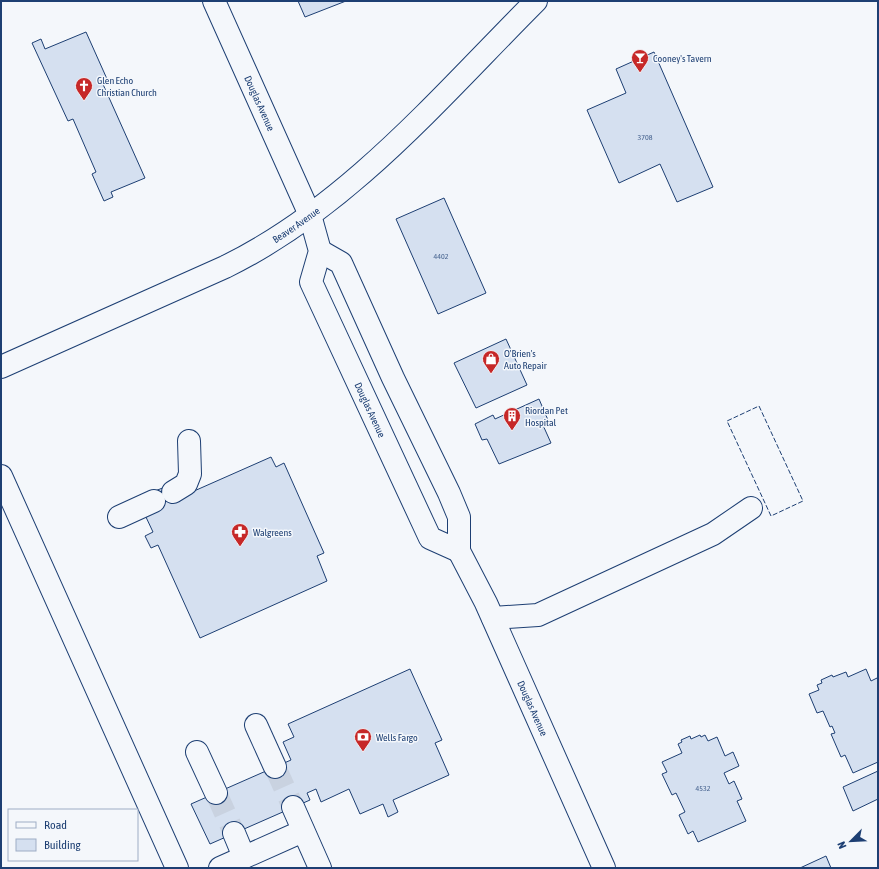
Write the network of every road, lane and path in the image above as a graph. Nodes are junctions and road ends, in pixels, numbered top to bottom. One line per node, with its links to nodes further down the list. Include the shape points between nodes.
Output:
1 (214, 1): 3 (main road, Douglas Avenue)
2 (536, 1): 3 (main road, Beaver Avenue, via 396,141)
3 (310, 215): 4 (main road, Douglas Avenue); 5 (main road, Beaver Avenue, via 250,255)
4 (320, 251): 10 (main road, Douglas Avenue, via 341,262 393,378 449,493 459,517); 10 (main road, Douglas Avenue, via 311,282 430,538)
5 (1, 367)
6 (189, 441): 9 (main road, via 190,474 186,484)
7 (1, 476): 20 (main road)
8 (751, 508): 11 (main road, via 713,534 538,615)
9 (119, 517)
10 (459, 551): 11 (main road, Douglas Avenue)
11 (493, 618): 23 (main road, Douglas Avenue)
12 (256, 725): 14 (main road)
13 (197, 752): 15 (main road)
14 (275, 767)
15 (216, 793)
16 (293, 807): 17 (main road)
17 (303, 831): 19 (main road); 22 (main road)
18 (234, 833): 19 (main road)
19 (244, 857): 21 (main road)
20 (177, 868)
21 (220, 868)
22 (320, 868)
23 (604, 868)

